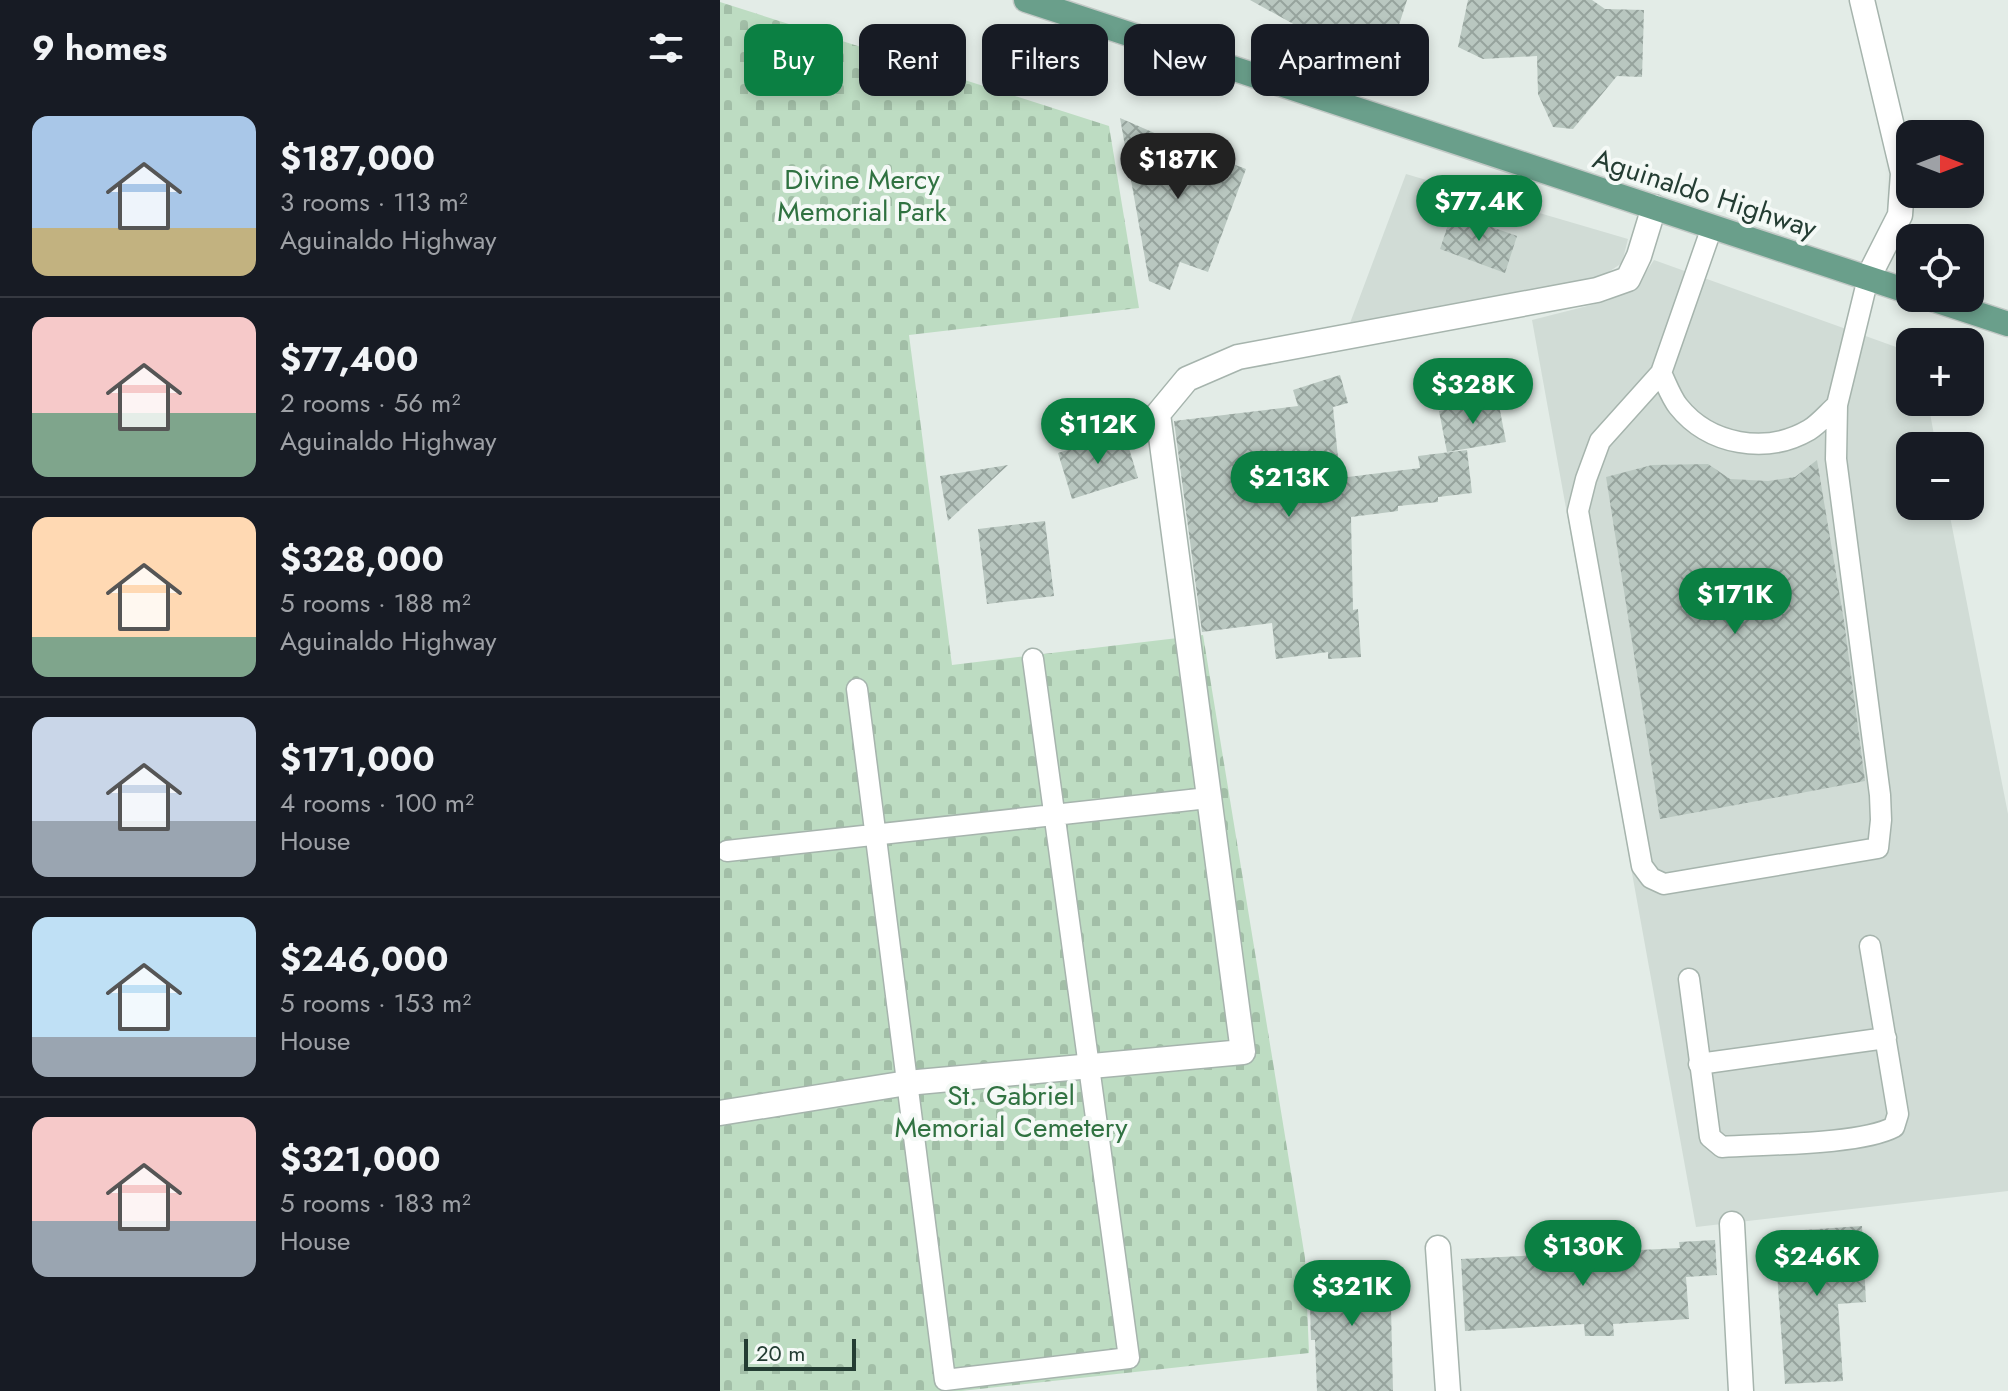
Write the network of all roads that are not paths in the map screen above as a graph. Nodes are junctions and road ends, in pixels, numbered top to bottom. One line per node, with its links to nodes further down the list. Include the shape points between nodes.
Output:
1 (1026, 0): 3 (main road, Aguinaldo Highway)
2 (1862, 0): 5 (street, via 1903,173 1900,215)
3 (1654, 207): 4 (main road, Aguinaldo Highway); 13 (street, via 1628,279 1597,290 1238,357 1187,379 1158,414)
4 (1712, 227): 5 (main road, Aguinaldo Highway); 9 (lane)
5 (1868, 278): 6 (main road, Aguinaldo Highway); 10 (lane)
6 (1896, 287)
7 (1972, 312): 8 (main road)
8 (2008, 324)
9 (1661, 373): 10 (lane, via 1678,406 1705,431 1739,444 1776,444 1810,430); 10 (lane, via 1600,441 1578,511 1642,866 1664,884 1878,848 1880,795 1836,459)
10 (1837, 405)
11 (1033, 659): 14 (lane)
12 (857, 689): 15 (lane)
13 (1208, 798): 14 (lane); 21 (street, via 1243,1052)
14 (1055, 815): 15 (lane); 21 (lane)
15 (875, 834): 16 (lane); 22 (lane)
16 (727, 851)
17 (1870, 946): 19 (lane)
18 (1689, 979): 20 (lane)
19 (1886, 1038): 20 (lane); 20 (lane, via 1898,1114 1894,1127 1857,1138 1722,1147 1710,1137)
20 (1699, 1064)
21 (1089, 1066): 22 (street); 22 (lane, via 1129,1358 945,1380)
22 (907, 1083): 23 (street)
23 (720, 1113)
24 (1732, 1224): 27 (street)
25 (1438, 1248): 26 (street)
26 (1448, 1391)
27 (1741, 1391)

